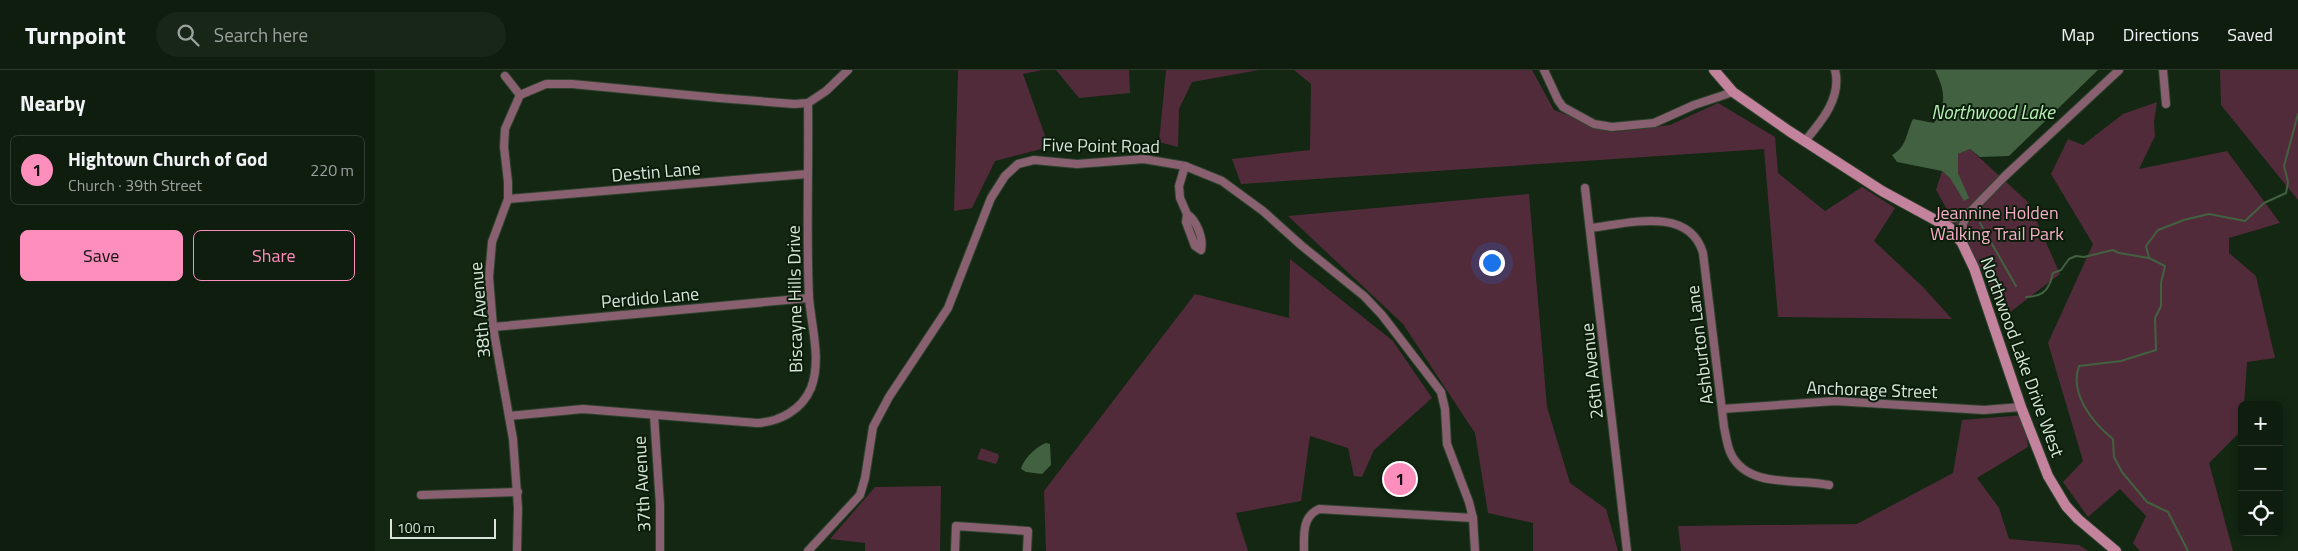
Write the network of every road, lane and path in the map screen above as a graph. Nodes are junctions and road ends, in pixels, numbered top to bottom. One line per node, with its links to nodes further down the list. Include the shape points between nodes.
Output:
1 (848, 70): 10 (street)
2 (1714, 70): 8 (street, Northwood Lake Drive West)
3 (1835, 70): 12 (street, via 1837,89 1834,97)
4 (2119, 70): 17 (street)
5 (2163, 70): 11 (street)
6 (1546, 72): 8 (street, via 1563,107 1594,124 1612,126 1654,123)
7 (505, 76): 9 (street)
8 (1733, 92): 12 (street, Northwood Lake Drive West)
9 (520, 96): 10 (street, via 546,84 579,84); 16 (street, 38th Avenue, via 505,129 503,147)
10 (808, 103): 14 (street, Biscayne Hills Drive)
11 (2166, 104)
12 (1805, 141): 18 (street, Northwood Lake Drive West, via 1881,191)
13 (1185, 166): 22 (street, via 1179,186 1180,198 1187,214 1186,222 1194,232 1195,246); 32 (street, Five Point Road, via 1223,181 1263,211 1383,315 1441,392 1447,444); 35 (street, Five Point Road, via 1145,159 1077,164 1035,160 1018,164 1011,170 991,198 948,308 873,427 860,495)
14 (807, 174): 16 (street, Destin Lane); 23 (street, Biscayne Hills Drive)
15 (1585, 188): 19 (street, 26th Avenue)
16 (508, 199): 24 (street, 38th Avenue, via 489,259)
17 (1967, 215): 18 (street); 20 (street); 21 (street)
18 (1939, 221): 20 (street, Northwood Lake Drive West)
19 (1590, 228): 26 (street, Ashburton Lane, via 1666,222 1690,231 1701,245); 40 (street, 26th Avenue)
20 (1950, 228): 21 (street, Northwood Lake Drive West)
21 (1962, 243): 25 (street, Northwood Lake Drive West, via 2001,342)
22 (1201, 252)
23 (809, 298): 24 (street, Perdido Lane); 27 (street, Biscayne Hills Drive, via 815,370 811,387 789,414 774,421 757,423)
24 (493, 327): 28 (street, 38th Avenue)
25 (2021, 407): 26 (street, Anchorage Street, via 1975,410 1835,401); 41 (street, Northwood Lake Drive West, via 2044,468 2057,491 2077,519)
26 (1722, 408): 29 (street, Ashburton Lane, via 1730,452 1747,471 1763,478)
27 (654, 415): 28 (street, Biscayne Hills Drive, via 583,409); 34 (street, 37th Avenue)
28 (509, 416): 30 (street, 38th Avenue)
29 (1829, 485)
30 (518, 492): 31 (street); 33 (street, 38th Avenue)
31 (421, 495)
32 (1473, 518): 38 (street, via 1327,509 1311,513 1305,529); 39 (street, Five Point Road)
33 (517, 551)
34 (660, 551)
35 (808, 551)
36 (955, 551): 37 (street, via 956,526 1028,531)
37 (1027, 551)
38 (1304, 551)
39 (1475, 551)
40 (1627, 551)
41 (2116, 551)

